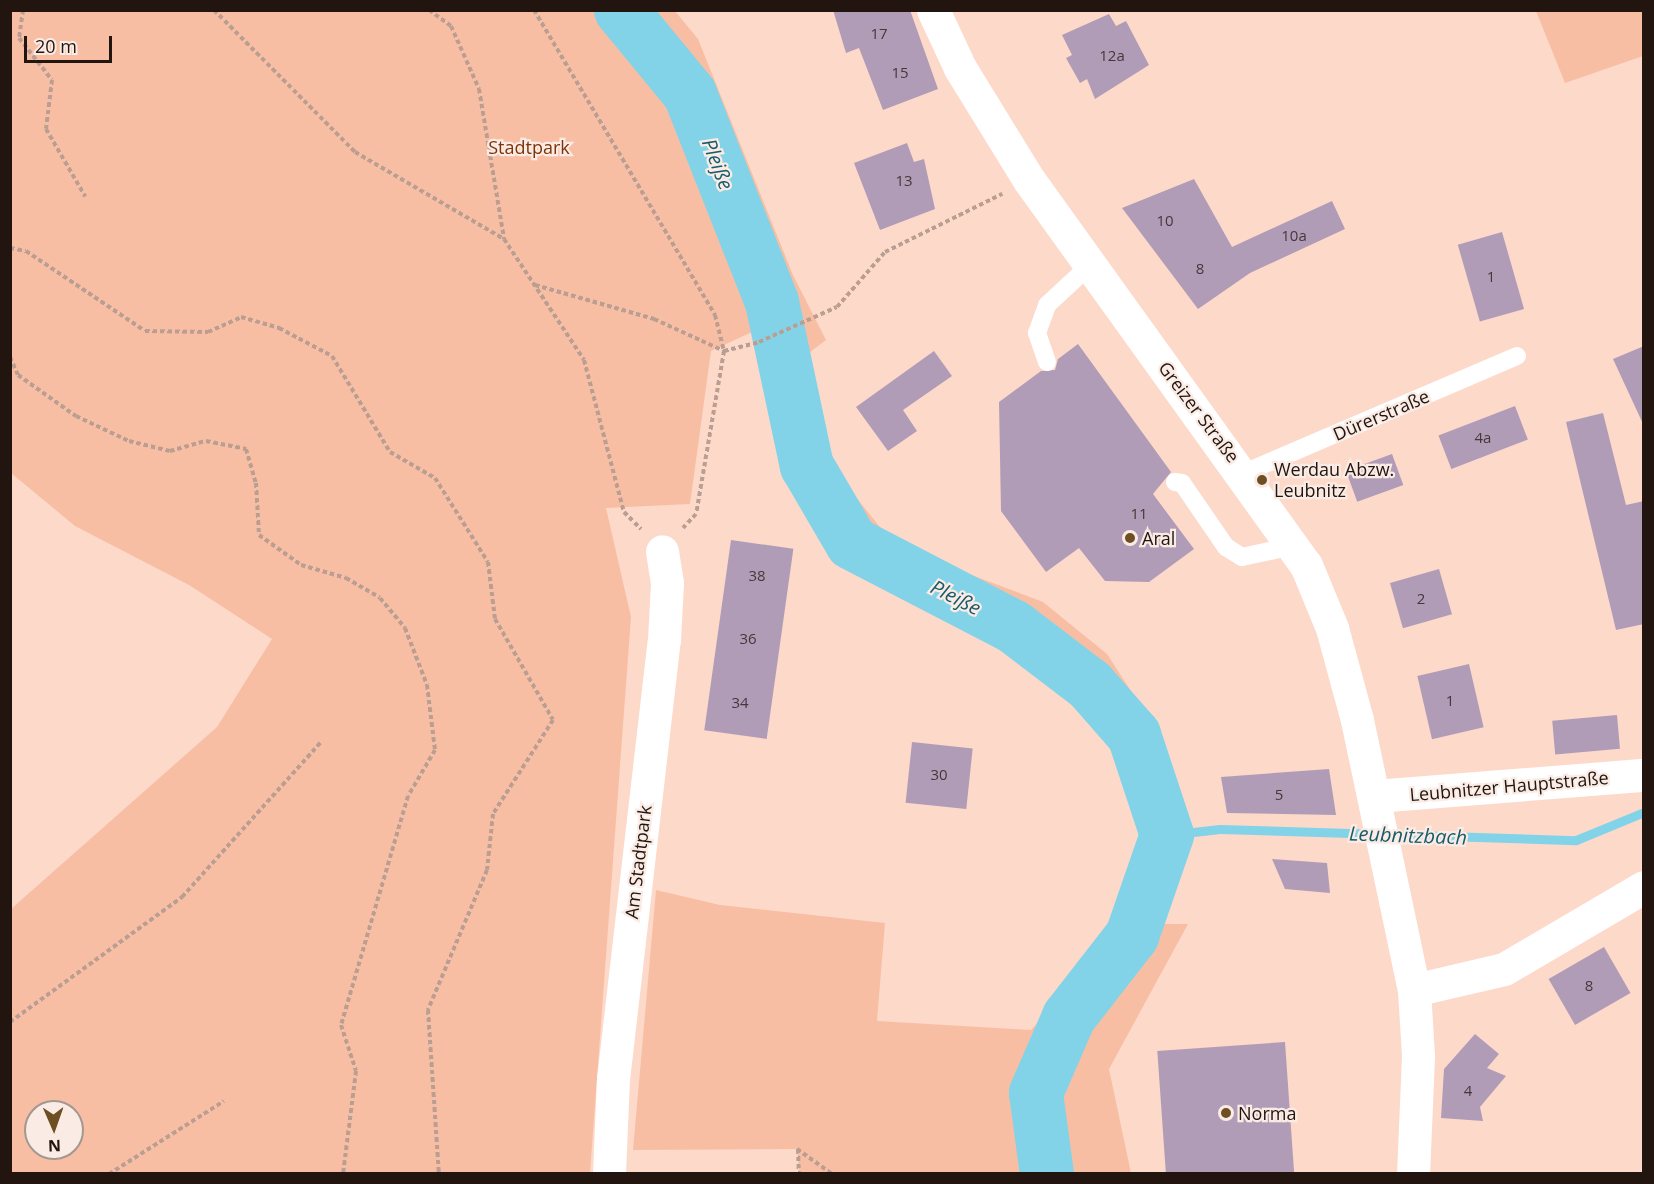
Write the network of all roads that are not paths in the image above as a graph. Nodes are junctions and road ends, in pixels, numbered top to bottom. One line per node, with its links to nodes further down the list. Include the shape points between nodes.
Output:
1 (933, 10): 2 (street, Greizer Straße, via 960,68 1029,180)
2 (1090, 266): 4 (lane, via 1047,306 1037,333); 5 (street, Greizer Straße)
3 (1517, 356): 5 (lane, Dürerstraße)
4 (1047, 362)
5 (1244, 473): 7 (street, Greizer Straße)
6 (1175, 482): 7 (lane, via 1182,483 1226,547 1242,557)
7 (1293, 546): 10 (street, Greizer Straße, via 1332,628)
8 (662, 551): 13 (street, Am Stadtpark, via 667,583 664,640 613,1079)
9 (1644, 775): 10 (street, Leubnitzer Hauptstraße)
10 (1377, 805): 12 (street, Greizer Straße)
11 (1644, 887): 12 (street, via 1504,969)
12 (1414, 990): 14 (street, Greizer Straße, via 1418,1056)
13 (609, 1173)
14 (1413, 1173)

